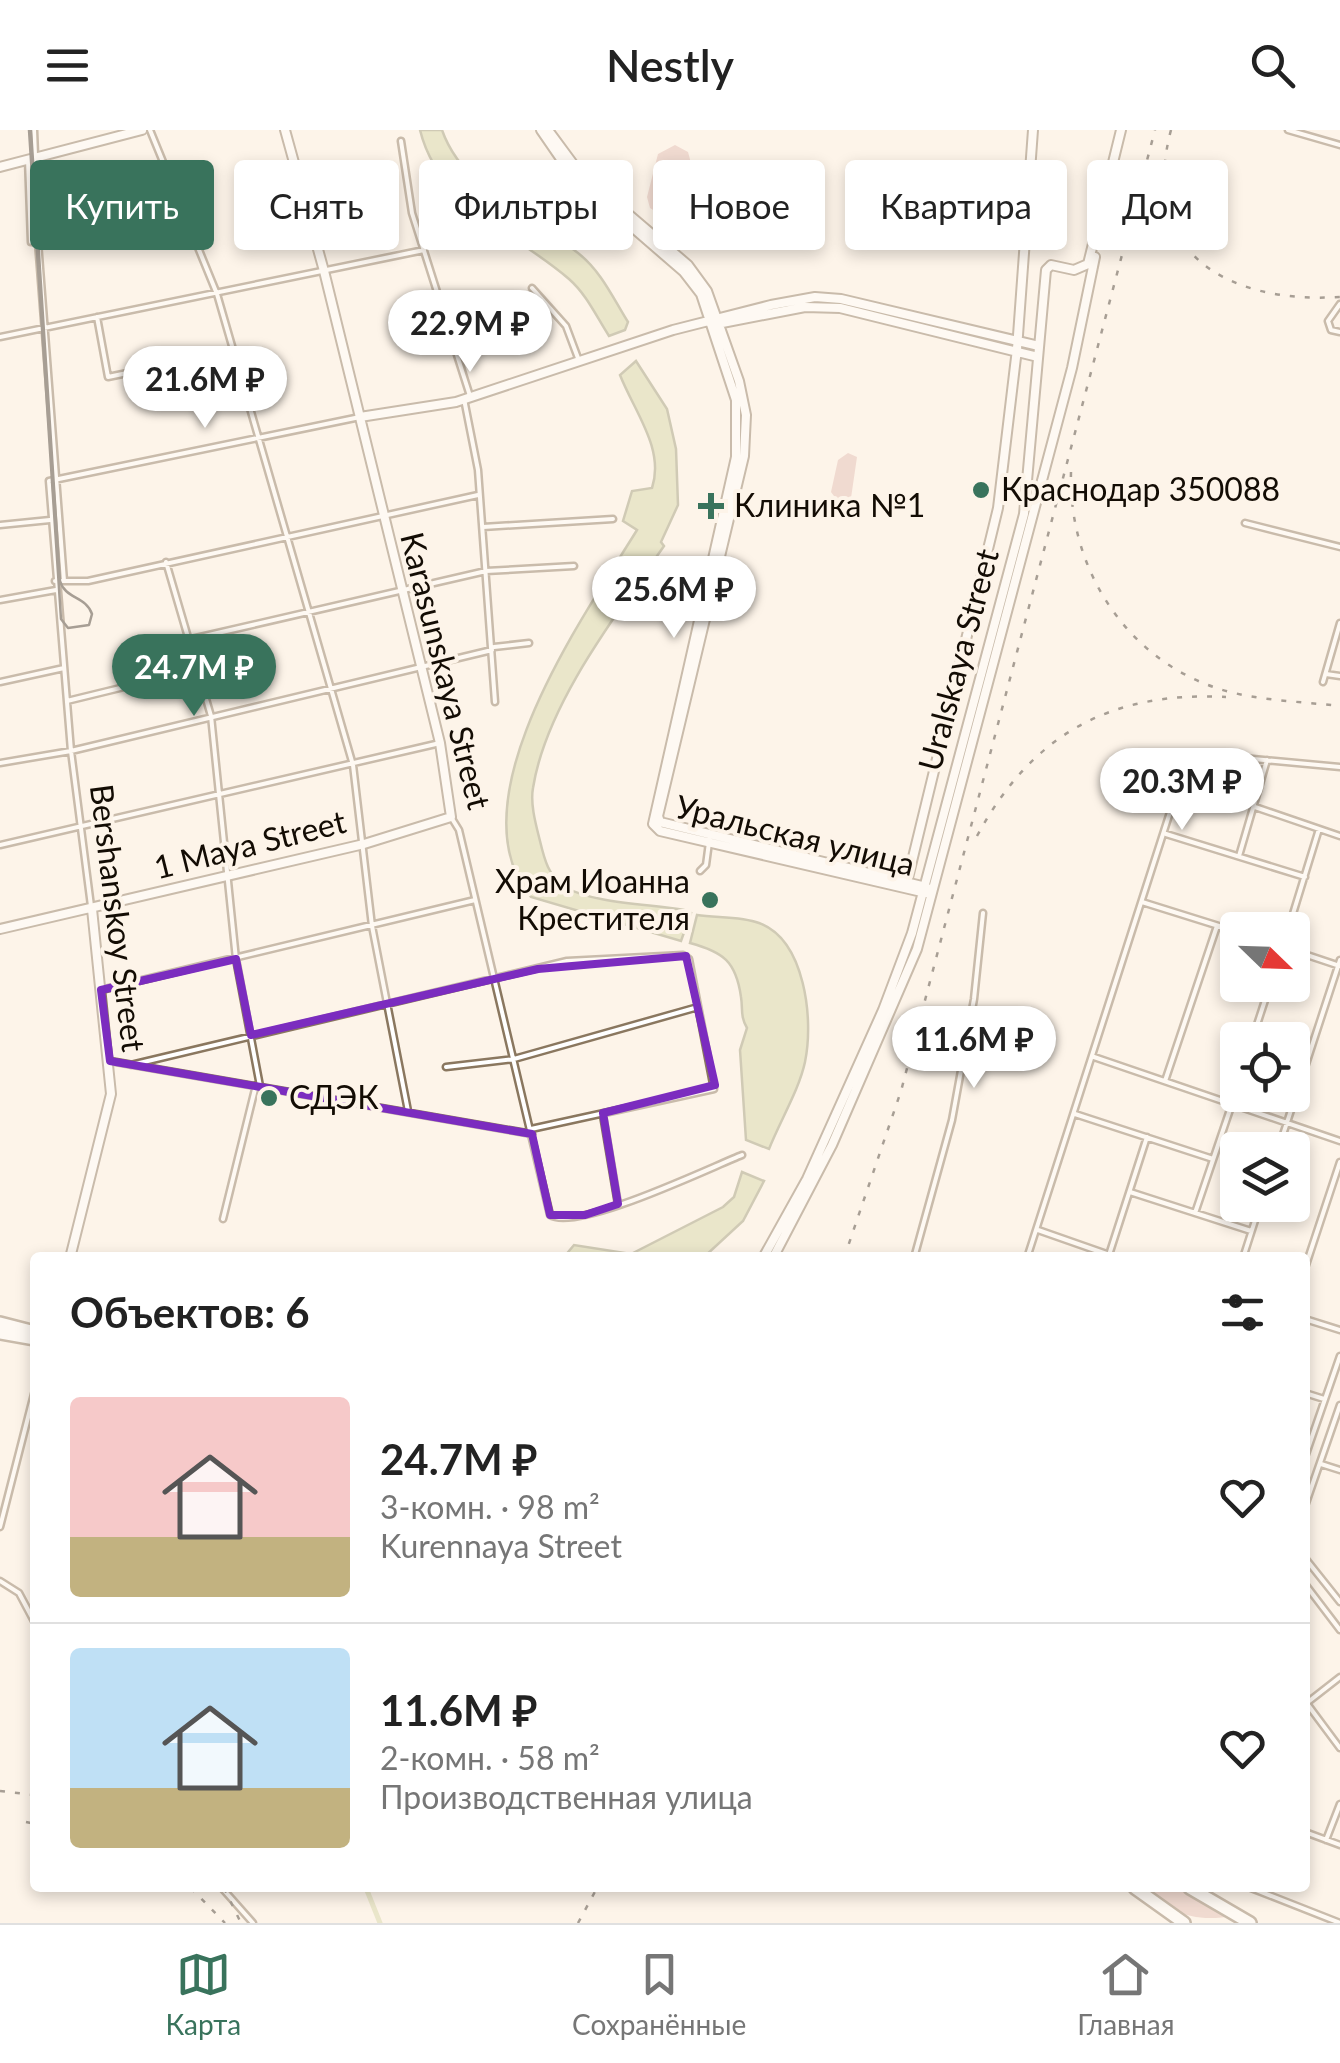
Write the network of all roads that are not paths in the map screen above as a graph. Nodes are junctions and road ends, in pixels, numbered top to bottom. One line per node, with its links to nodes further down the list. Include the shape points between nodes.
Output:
1 (34, 130): 11 (street)
2 (142, 130): 11 (main road)
3 (150, 130): 18 (street)
4 (285, 130): 16 (main road, Karasunskaya Street)
5 (545, 130): 21 (main road, via 574,171 684,272)
6 (1033, 130): 25 (main road, Uralskaya Street)
7 (1122, 130): 15 (main road, Uralskaya Street)
8 (1288, 130): 10 (street)
9 (400, 141): 13 (street)
10 (1340, 144)
11 (31, 158): 12 (main road); 22 (street, via 31,242 38,242)
12 (0, 167)
13 (419, 227)
14 (424, 250): 16 (street); 30 (street)
15 (1091, 264): 26 (main road, Uralskaya Street, via 1046,270); 42 (main road, Uralskaya Street, via 1073,364)
16 (324, 271): 18 (street); 31 (main road, Karasunskaya Street)
17 (532, 288): 28 (street, via 566,326)
18 (216, 294): 20 (street); 32 (street)
19 (1340, 304): 23 (street, via 1328,326)
20 (97, 317): 22 (street); 29 (street, via 108,377)
21 (718, 322): 25 (main road, via 848,305); 28 (main road); 81 (main road, via 746,415 744,456 655,819)
22 (44, 329): 24 (street); 33 (street)
23 (1340, 332)
24 (0, 337)
25 (1018, 345): 26 (main road); 27 (main road); 88 (main road, Uralskaya Street, via 998,508)
26 (1040, 346): 27 (main road, Uralskaya Street)
27 (1038, 357): 42 (main road, Uralskaya Street)
28 (578, 360): 30 (main road)
29 (137, 371)
30 (467, 397): 31 (main road); 34 (street)
31 (360, 417): 32 (street); 35 (main road, Karasunskaya Street)
32 (258, 438): 33 (street); 41 (street)
33 (56, 478): 37 (street, Bershanskoy Street, via 49,480); 48 (street)
34 (478, 495): 35 (street); 40 (street)
35 (382, 516): 41 (street); 50 (main road, Karasunskaya Street)
36 (613, 519): 40 (street)
37 (50, 520): 39 (street); 47 (street, Bershanskoy Street)
38 (1245, 523): 43 (street)
39 (0, 525)
40 (482, 527): 46 (street)
41 (286, 536): 44 (street); 52 (street)
42 (1022, 539): 89 (main road, Uralskaya Street)
43 (1340, 548)
44 (166, 562): 48 (street); 54 (street)
45 (574, 566): 46 (street)
46 (486, 571): 50 (street); 56 (street)
47 (55, 581): 48 (street); 49 (street, Bershanskoy Street)
48 (64, 581)
49 (56, 590): 51 (street); 58 (street, Bershanskoy Street)
50 (402, 590): 52 (street); 57 (main road, Karasunskaya Street)
51 (0, 600)
52 (308, 612): 54 (street); 64 (street)
53 (1340, 623): 60 (street)
54 (188, 640): 59 (street)
55 (529, 643): 56 (street)
56 (492, 648): 57 (street); 66 (street)
57 (421, 664): 64 (street); 68 (main road, Karasunskaya Street)
58 (64, 668): 62 (street); 65 (street, Bershanskoy Street)
59 (198, 669): 65 (street); 67 (street)
60 (1326, 674): 61 (street); 63 (street)
61 (1340, 676)
62 (0, 682)
63 (1324, 682)
64 (332, 688): 67 (street); 72 (street)
65 (67, 700): 69 (street, Bershanskoy Street)
66 (495, 702)
67 (211, 716): 69 (street); 74 (street)
68 (440, 743): 72 (street); 76 (main road, Karasunskaya Street)
69 (71, 752): 71 (street); 77 (street, Bershanskoy Street)
70 (1268, 759): 73 (street); 75 (street); 79 (street, via 1189,753)
71 (0, 763)
72 (353, 765): 74 (street); 82 (street)
73 (1340, 767)
74 (218, 797): 77 (street); 86 (street)
75 (1254, 806): 78 (street); 84 (street)
76 (451, 817): 82 (main road, 1 Maya Street); 90 (street, Karasunskaya Street)
77 (80, 829): 83 (street); 92 (street, Bershanskoy Street)
78 (1320, 830): 80 (street); 87 (street)
79 (1164, 833): 84 (street); 91 (street)
80 (1340, 836)
81 (715, 840): 85 (street); 88 (main road, Уральская улица)
82 (364, 844): 86 (main road, 1 Maya Street); 95 (street)
83 (0, 845)
84 (1239, 856): 87 (street)
85 (700, 870)
86 (228, 876): 92 (main road, 1 Maya Street); 99 (street)
87 (1305, 877): 93 (street)
88 (907, 883): 89 (main road)
89 (928, 891): 105 (main road, Uralskaya Street)
90 (476, 900): 95 (street); 101 (street, Karasunskaya Street)
91 (1142, 902): 96 (street); 107 (street)
92 (92, 909): 97 (main road, 1 Maya Street); 102 (main road, Bershanskoy Street)
93 (1294, 912)
94 (983, 913): 138 (street, via 952,1120)
95 (372, 926): 99 (street); 103 (street)
96 (1218, 926): 112 (street)
97 (0, 929)
98 (1310, 955): 100 (street)
99 (236, 960): 102 (street); 106 (street)
100 (1339, 964): 120 (street)
101 (494, 979): 103 (street); 104 (street, via 590,958 682,955 689,959); 108 (street, Karasunskaya Street)
102 (101, 990): 109 (main road, Bershanskoy Street)
103 (388, 1005): 106 (street); 115 (street)
104 (698, 1007): 108 (street); 118 (street, via 715,1085)
105 (889, 1009): 136 (main road, Uralskaya Street); 137 (main road, Uralskaya Street)
106 (251, 1035): 110 (street); 113 (street)
107 (1094, 1057): 112 (street); 119 (street)
108 (514, 1059): 111 (street); 121 (street, Karasunskaya Street)
109 (110, 1061): 110 (street); 135 (main road, Bershanskoy Street, via 110,1103)
110 (130, 1065): 113 (street)
111 (446, 1067)
112 (1166, 1081): 114 (street)
113 (258, 1086): 115 (street); 131 (street)
114 (1220, 1099)
115 (408, 1111): 121 (street)
116 (1229, 1112): 126 (street)
117 (1259, 1112): 120 (street)
118 (602, 1113): 121 (street); 129 (street)
119 (1074, 1114): 123 (street); 133 (street)
120 (1288, 1122): 122 (street); 124 (street)
121 (531, 1132): 129 (street, Karasunskaya Street, via 550,1214 560,1219)
122 (1284, 1132)
123 (1148, 1137): 126 (street); 128 (street)
124 (1340, 1141)
125 (742, 1155): 129 (street)
126 (1213, 1159): 130 (street)
127 (1340, 1162): 143 (street)
128 (1130, 1192): 130 (street); 141 (street)
129 (618, 1204)
130 (1195, 1213): 134 (street)
131 (223, 1219)
132 (1254, 1222): 134 (street)
133 (1038, 1230): 139 (street); 140 (street)
134 (1251, 1231): 142 (street)
135 (72, 1252)
136 (766, 1252)
137 (776, 1252)
138 (916, 1252)
139 (1029, 1252)
140 (1098, 1252)
141 (1110, 1252)
142 (1245, 1252)
143 (1310, 1253)
144 (1310, 1321): 146 (street)
145 (0, 1323): 148 (highway)
146 (1340, 1330)
147 (0, 1334): 149 (highway)
148 (30, 1334)
149 (30, 1336)
150 (1340, 1356): 152 (street)
151 (1310, 1395): 152 (street)
152 (1324, 1399): 155 (street)
153 (1340, 1405): 157 (street)
154 (30, 1410): 160 (street)
155 (1312, 1434): 156 (street)
156 (1310, 1441)
157 (1320, 1464): 158 (street); 159 (street)
158 (1340, 1470)
159 (1310, 1492)
160 (0, 1527)
161 (1310, 1564): 164 (street)
162 (0, 1582): 165 (street, via 19,1593)
163 (1310, 1591): 166 (street)
164 (1340, 1602)
165 (30, 1614)
166 (1340, 1630)
167 (1340, 1678): 168 (street)
168 (1310, 1699)
169 (1310, 1709): 170 (street)
170 (1340, 1748)
171 (1340, 1804): 173 (street)
172 (1310, 1834): 173 (street)
173 (1326, 1840): 174 (street)
174 (1340, 1845)
175 (226, 1892): 180 (street)
176 (1141, 1892): 181 (highway)
177 (1197, 1892): 179 (highway)
178 (1261, 1892): 183 (street)
179 (1248, 1922): 182 (highway, via 1236,1917)
180 (253, 1923)
181 (1184, 1923)
182 (1225, 1923)
183 (1340, 1923)

